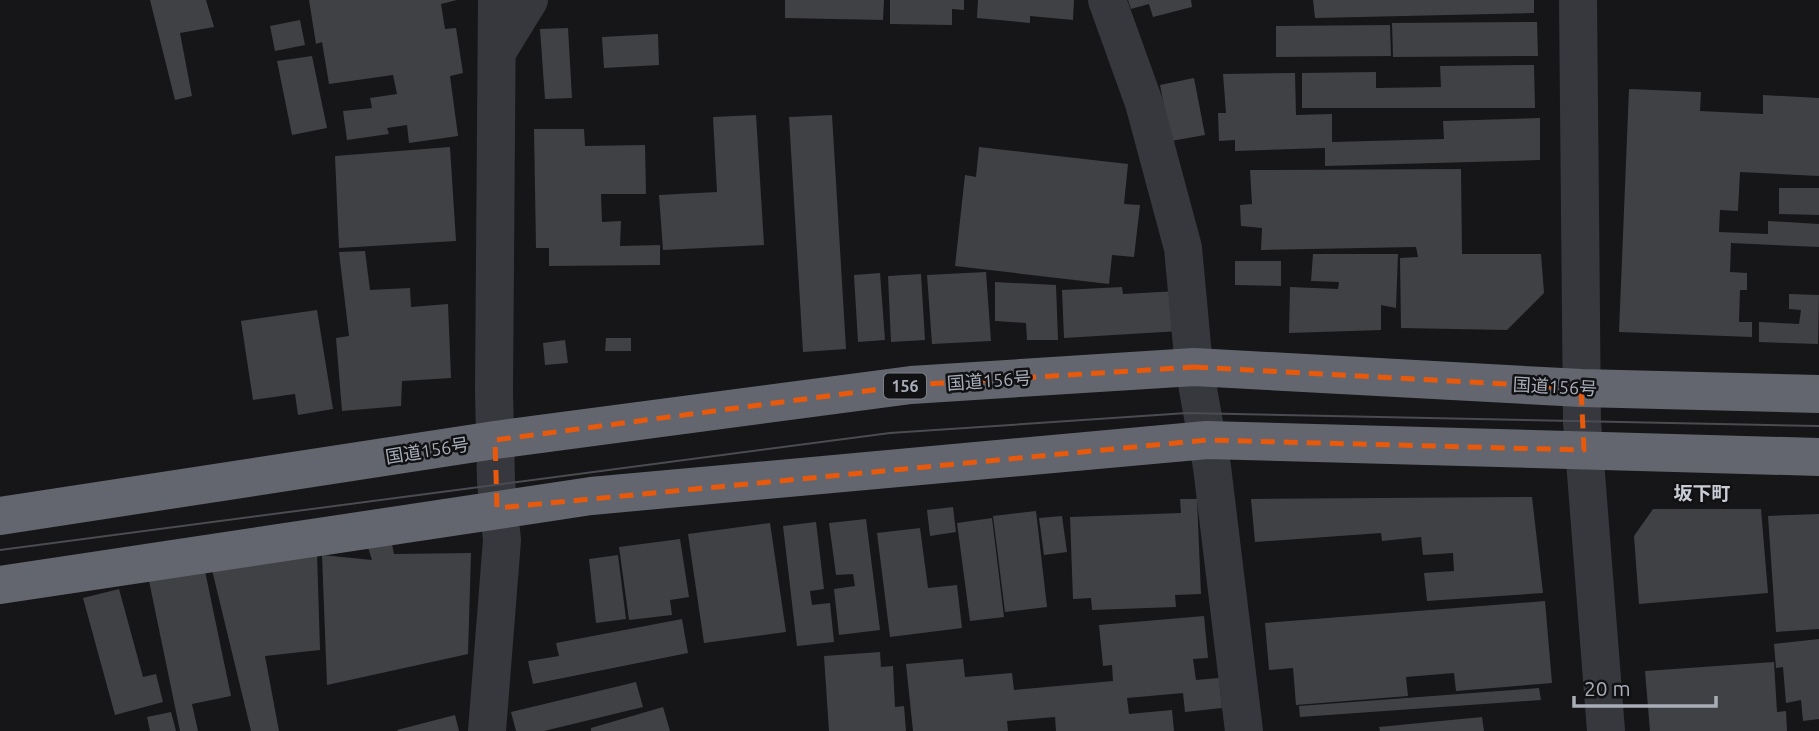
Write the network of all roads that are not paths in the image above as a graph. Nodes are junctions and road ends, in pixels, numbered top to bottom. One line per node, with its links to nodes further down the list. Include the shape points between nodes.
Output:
1 (497, 0): 5 (street)
2 (529, 0): 5 (street)
3 (1107, 0): 6 (street, via 1144,103 1183,248)
4 (1578, 0): 7 (street)
5 (497, 53): 9 (street)
6 (1195, 367): 7 (highway, 国道156号 / 156); 9 (highway, 国道156号 / 156, via 911,385); 10 (street)
7 (1581, 388): 8 (highway, 国道156号 / 156); 11 (street)
8 (1819, 394)
9 (495, 440): 13 (street); 14 (highway, 国道156号 / 156)
10 (1207, 440): 11 (highway); 13 (highway); 17 (street)
11 (1584, 450): 12 (highway); 18 (street)
12 (1819, 457)
13 (497, 508): 15 (highway); 16 (street, via 502,540)
14 (0, 516)
15 (0, 586)
16 (487, 731)
17 (1244, 731)
18 (1606, 731)

